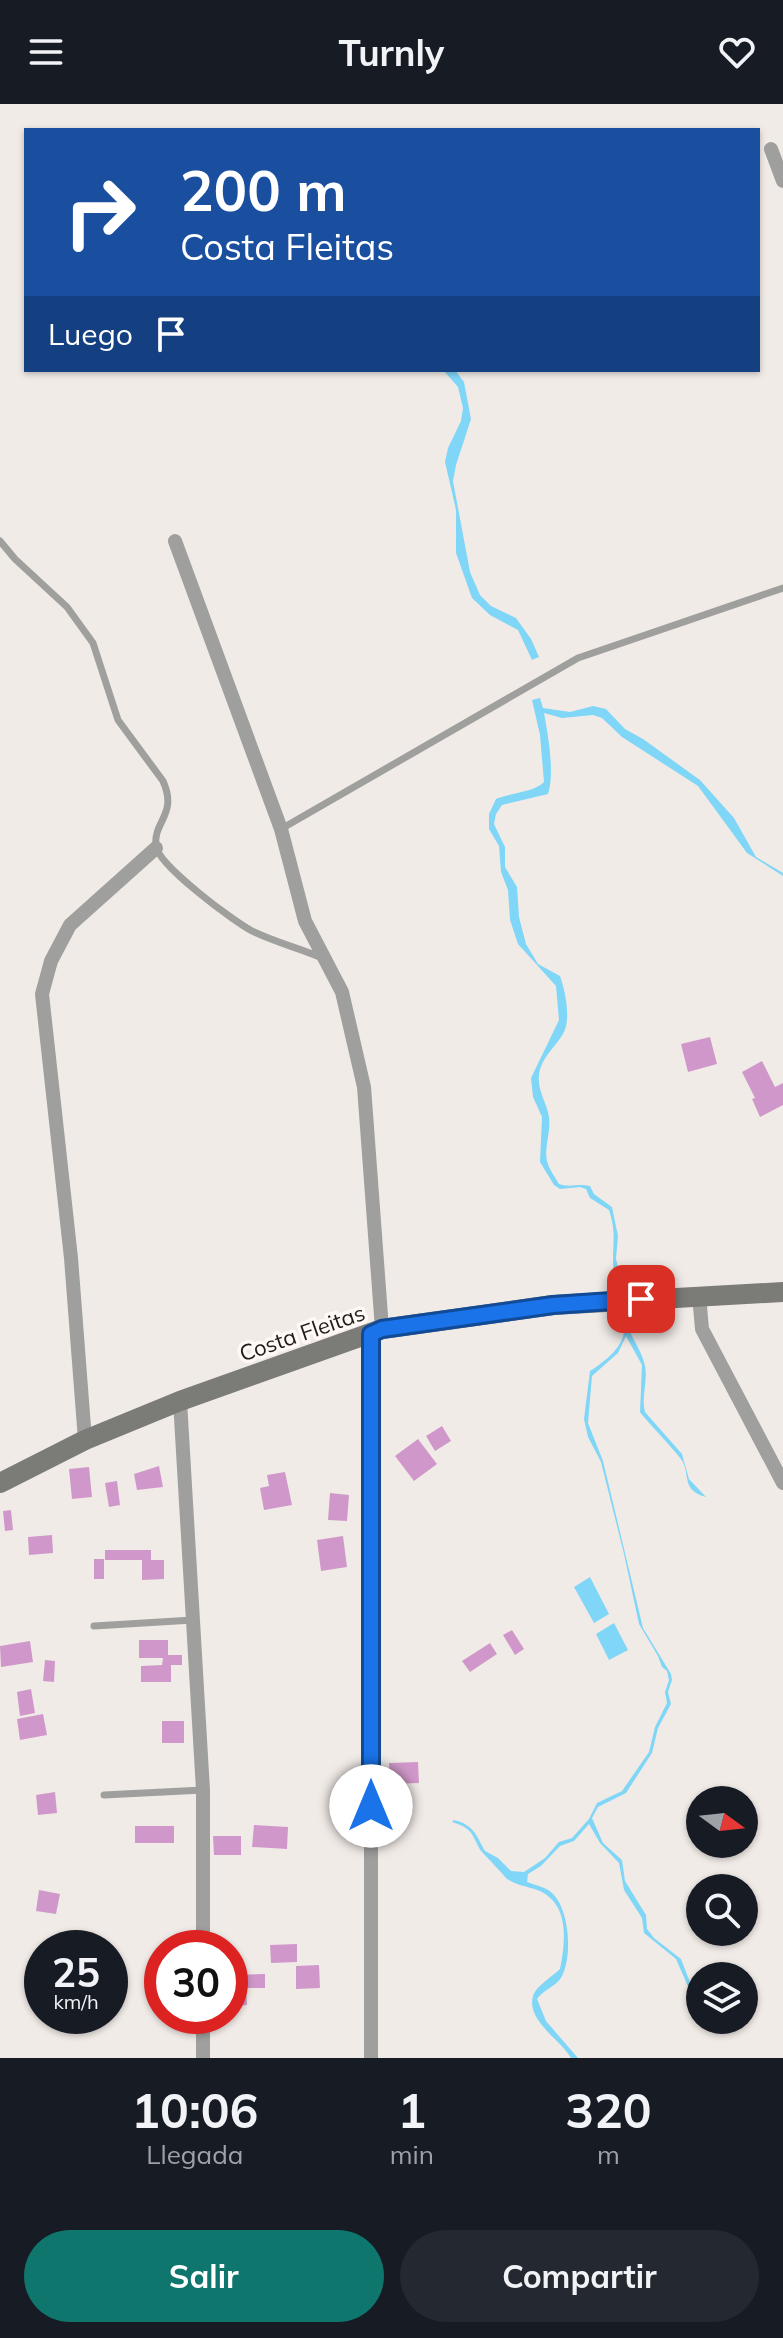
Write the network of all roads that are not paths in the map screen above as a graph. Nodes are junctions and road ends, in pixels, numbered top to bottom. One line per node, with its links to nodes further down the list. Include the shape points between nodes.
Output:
1 (771, 149): 2 (street)
2 (783, 181)
3 (0, 541): 7 (lane, via 67,607 93,643 118,720 168,791 168,812)
4 (175, 541): 6 (street)
5 (783, 588): 6 (lane, via 578,658)
6 (281, 829): 8 (street, via 305,921)
7 (156, 848): 8 (lane, via 171,870 252,931); 13 (street, via 70,925 51,961 42,994)
8 (324, 959): 11 (street, via 342,992 364,1087)
9 (783, 1292): 10 (main road, Costa Fleitas)
10 (699, 1295): 11 (main road, Costa Fleitas, via 553,1305); 15 (street, via 702,1329)
11 (377, 1332): 12 (main road, Costa Fleitas); 23 (street)
12 (180, 1401): 13 (main road, Costa Fleitas); 16 (street)
13 (85, 1440): 14 (main road, Costa Fleitas)
14 (0, 1483)
15 (783, 1483)
16 (195, 1619): 17 (lane); 18 (street)
17 (94, 1626)
18 (203, 1790): 19 (lane); 20 (street)
19 (104, 1795)
20 (203, 1930)
21 (203, 2034): 22 (street)
22 (203, 2058)
23 (371, 2058)

